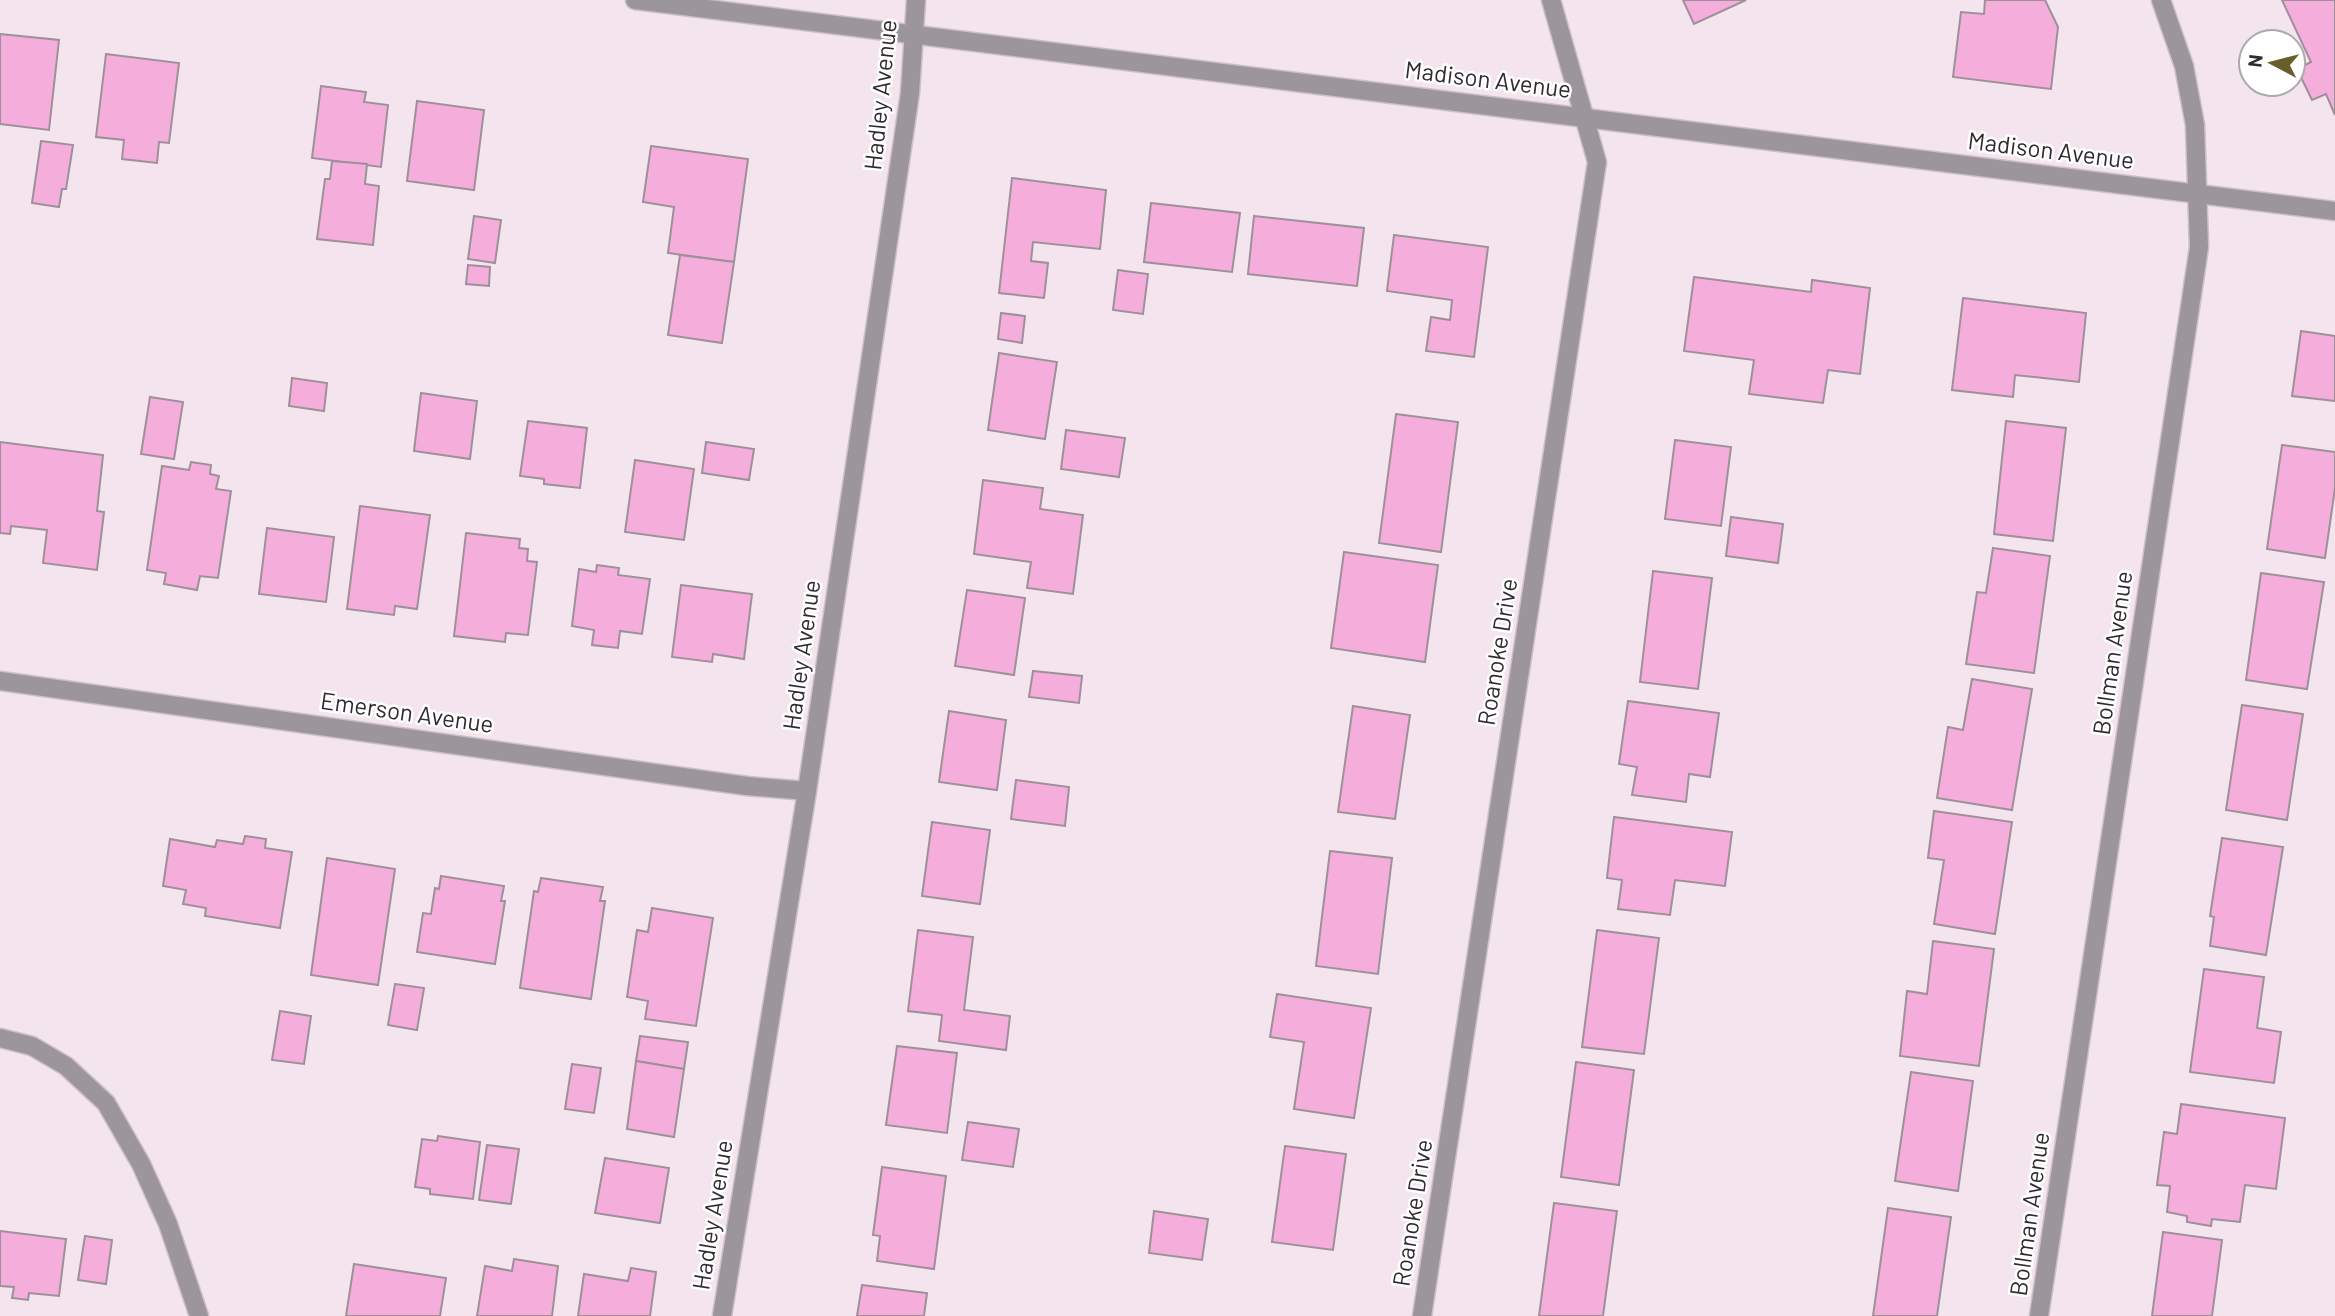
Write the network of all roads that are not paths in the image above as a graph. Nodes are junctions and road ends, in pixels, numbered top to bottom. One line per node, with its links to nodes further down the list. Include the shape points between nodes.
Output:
1 (635, 0): 5 (street, Madison Avenue)
2 (916, 0): 5 (street, Hadley Avenue)
3 (1551, 0): 6 (street, Roanoke Drive)
4 (2161, 0): 7 (street, Bollman Avenue, via 2191,102)
5 (912, 34): 6 (street, Madison Avenue); 10 (street, Hadley Avenue, via 910,93)
6 (1585, 117): 7 (street, Madison Avenue); 14 (street, Roanoke Drive, via 1597,162 1594,189)
7 (2198, 194): 8 (street, Madison Avenue); 15 (street, Bollman Avenue, via 2199,247)
8 (2335, 211)
9 (0, 681): 10 (street, Emerson Avenue)
10 (807, 791): 13 (street, Hadley Avenue)
11 (0, 1038): 12 (street, via 32,1046 66,1066 106,1103 168,1224)
12 (199, 1316)
13 (722, 1316)
14 (1422, 1316)
15 (2039, 1316)

